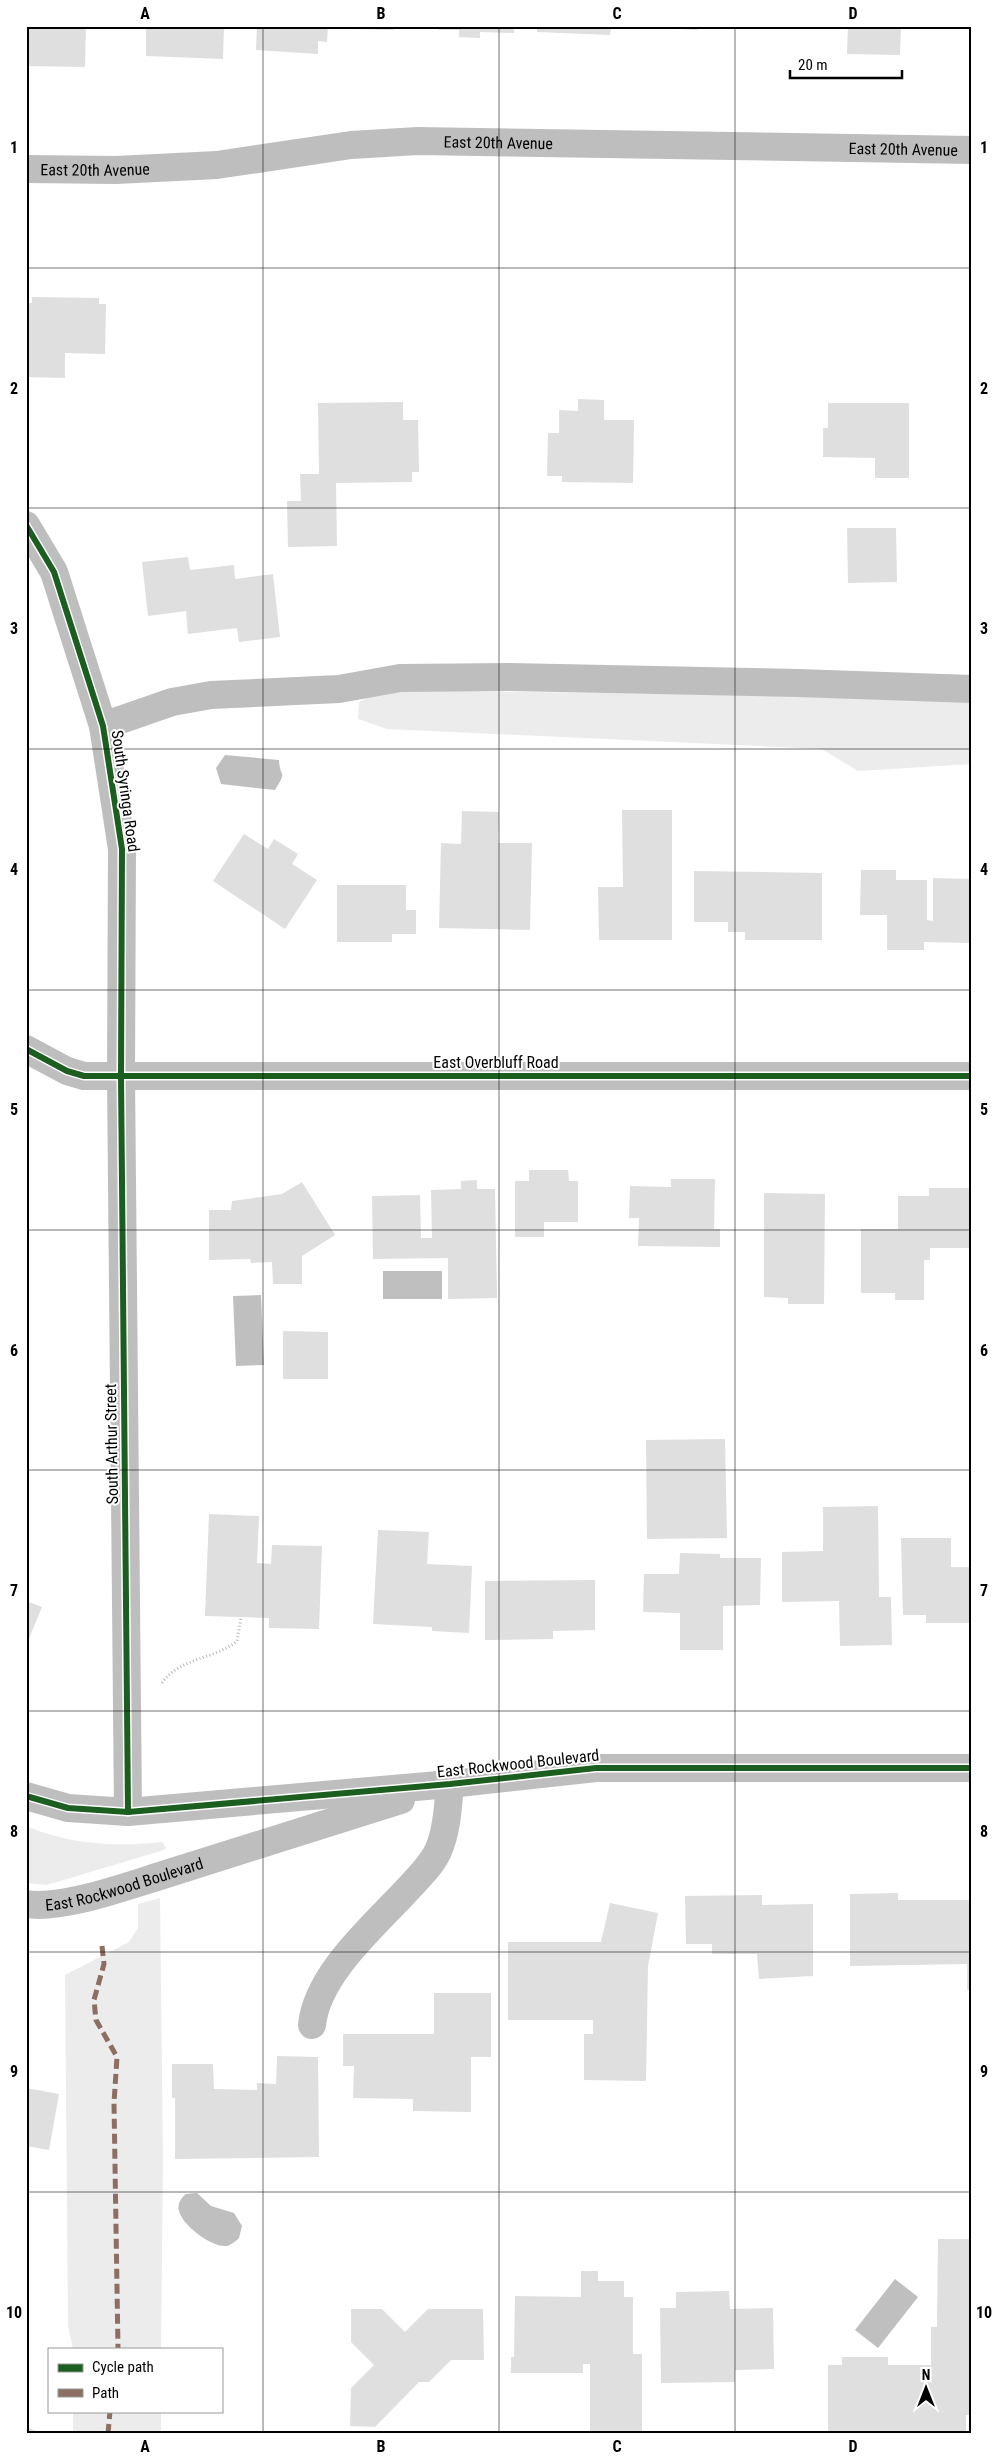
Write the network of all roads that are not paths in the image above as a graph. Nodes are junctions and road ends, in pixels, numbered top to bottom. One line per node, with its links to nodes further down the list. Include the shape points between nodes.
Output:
1 (972, 150): 2 (street, East 20th Avenue, via 418,141 351,146 217,165 116,170)
2 (26, 169)
3 (26, 526): 5 (street, South Syringa Road, via 54,572)
4 (972, 689): 5 (street, via 520,677 400,678 339,689 212,696 172,702)
5 (103, 726): 7 (street, South Syringa Road, via 122,849)
6 (26, 1048): 7 (street, East Overbluff Road, via 67,1071 84,1076)
7 (121, 1076): 8 (street, East Overbluff Road); 12 (street, South Arthur Street)
8 (972, 1076)
9 (972, 1768): 10 (street, East Rockwood Boulevard, via 596,1768)
10 (450, 1784): 12 (street, East Rockwood Boulevard); 13 (street, East Rockwood Boulevard, via 130,1885 57,1903); 14 (street, via 445,1829 438,1851 426,1869 341,1961 314,2008)
11 (26, 1796): 12 (street, East Rockwood Boulevard, via 68,1808)
12 (128, 1812)
13 (26, 1904)
14 (312, 2025)

